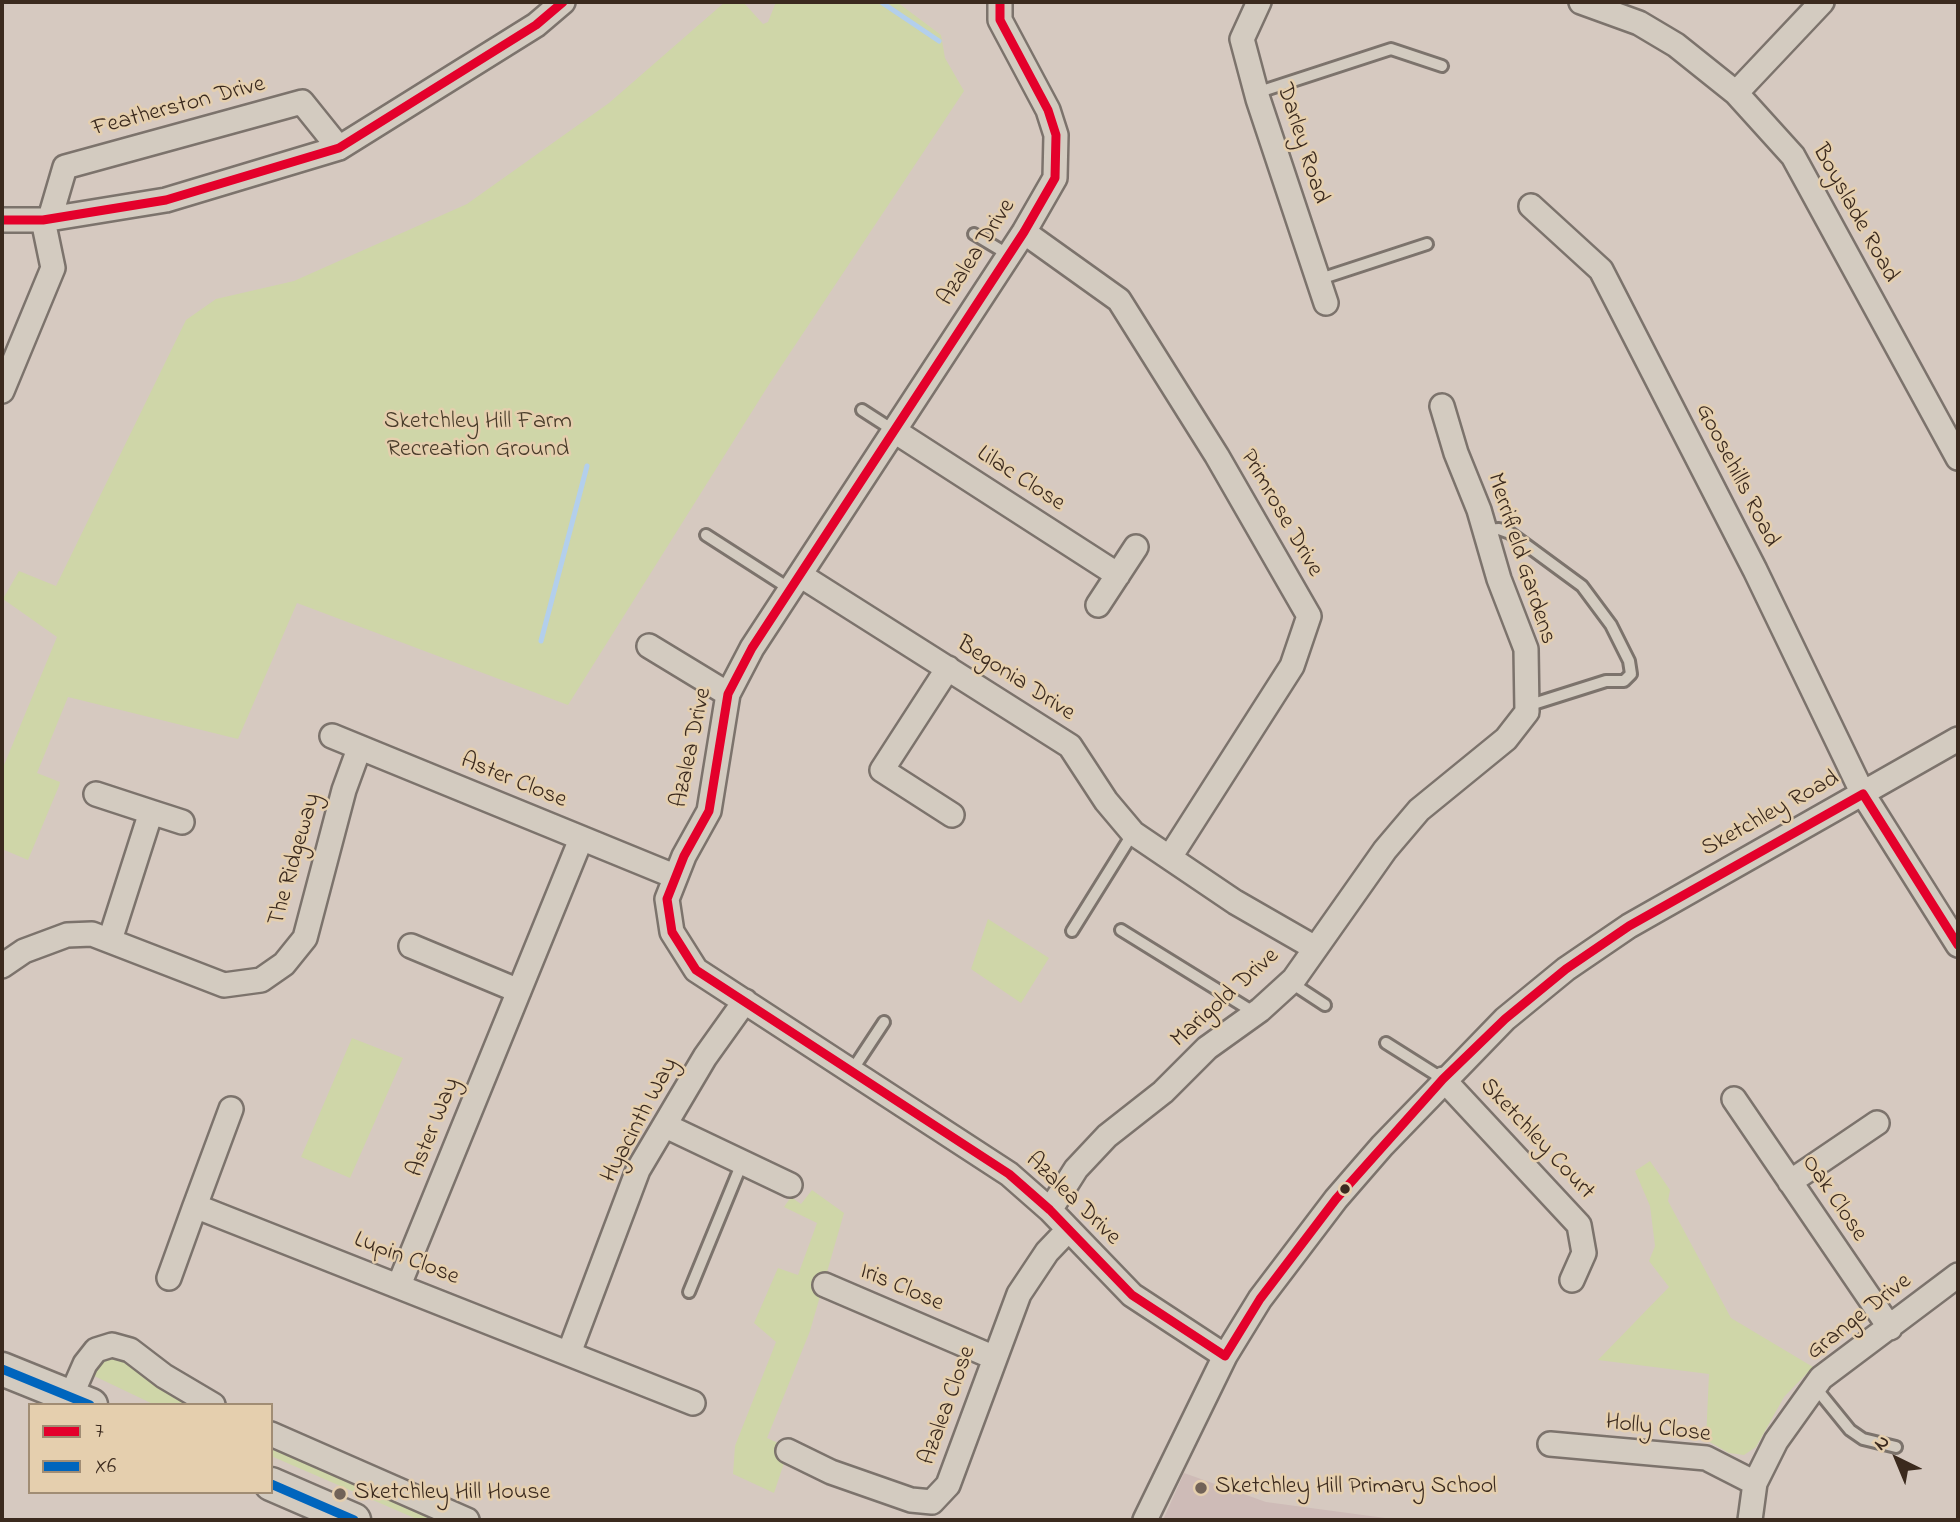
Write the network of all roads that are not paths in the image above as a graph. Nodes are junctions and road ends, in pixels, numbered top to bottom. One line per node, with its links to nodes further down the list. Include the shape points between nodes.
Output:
1 (563, 2): 9 (street, via 536,26)
2 (1000, 2): 13 (street, Azalea Drive, via 1000,20 1043,99 1056,135 1055,178)
3 (1259, 2): 7 (street, Darley Road, via 1242,38)
4 (1581, 2): 8 (street, Boyslade Road, via 1639,23 1676,45)
5 (1822, 2): 8 (street)
6 (1442, 66): 7 (lane, via 1391,49)
7 (1256, 93): 17 (street, Darley Road)
8 (1736, 93): 23 (street, Boyslade Road, via 1793,156)
9 (339, 148): 11 (street, via 166,200); 11 (street, Featherston Drive, via 303,102 65,167)
10 (1531, 205): 37 (street, Goosehills Road, via 1601,270)
11 (47, 219): 12 (street); 19 (street, via 53,268)
12 (2, 220)
13 (1024, 232): 16 (street, Azalea Drive); 44 (street, Primrose Drive, via 1119,300 1217,456 1309,617 1292,666)
14 (974, 234): 16 (lane)
15 (1427, 244): 17 (lane)
16 (1009, 255): 22 (street, Azalea Drive)
17 (1317, 280): 18 (street, Darley Road)
18 (1326, 303)
19 (2, 391)
20 (1442, 405): 24 (street, Merrifield Gardens)
21 (862, 411): 22 (lane)
22 (893, 430): 27 (street, Lilac Close); 28 (street, Azalea Drive)
23 (1958, 458)
24 (1485, 530): 33 (street, Merrifield Gardens, via 1526,649); 33 (lane, via 1510,533 1582,586 1611,625 1629,662 1631,674 1624,681 1606,681)
25 (706, 535): 28 (lane)
26 (1136, 547): 27 (street)
27 (1118, 575): 29 (street)
28 (795, 582): 31 (street, Begonia Drive); 32 (street, Azalea Drive)
29 (1098, 605)
30 (649, 646): 32 (street)
31 (948, 668): 40 (street, via 882,770); 42 (street, Begonia Drive, via 1070,746)
32 (728, 694): 45 (street, Azalea Drive, via 709,811)
33 (1527, 706): 51 (street, Marigold Drive, via 1506,739 1419,810)
34 (332, 736): 36 (street, Aster Close)
35 (1958, 739): 37 (street, Sketchley Road)
36 (359, 749): 43 (street, Aster Close); 48 (street, The Ridgeway, via 305,938 284,964 261,980 224,985)
37 (1863, 793): 49 (street, Goosehills Road); 61 (street, Sketchley Road, via 1629,926 1515,1010)
38 (96, 794): 39 (street)
39 (151, 813): 41 (street); 48 (street)
40 (952, 815)
41 (182, 822)
42 (1133, 833): 44 (street, Begonia Drive); 46 (lane)
43 (581, 839): 45 (street, Aster Close); 54 (street, Aster Way)
44 (1170, 858): 51 (street, Begonia Drive)
45 (674, 876): 55 (street, Azalea Drive, via 667,899 672,932 696,970)
46 (1072, 930)
47 (1121, 930): 57 (lane)
48 (110, 940): 52 (street, The Ridgeway, via 92,934 67,935 24,951)
49 (1958, 945)
50 (411, 946): 54 (street)
51 (1315, 948): 53 (street, Marigold Drive)
52 (2, 966)
53 (1290, 982): 56 (lane); 57 (street, Marigold Drive)
54 (519, 991): 75 (street, Aster Way)
55 (745, 1001): 60 (street, Azalea Drive); 65 (street, Hyacinth Way, via 705,1057)
56 (1325, 1005)
57 (1255, 1013): 70 (street, Marigold Drive, via 1107,1136 1076,1170)
58 (884, 1022): 60 (lane)
59 (1386, 1043): 61 (lane)
60 (852, 1072): 70 (street, Azalea Drive, via 1009,1174)
61 (1443, 1079): 74 (street, Sketchley Court, via 1579,1225 1584,1253); 80 (street, Sketchley Road, via 1304,1240)
62 (1734, 1099): 67 (street, Oak Close)
63 (230, 1109): 69 (street)
64 (1877, 1123): 67 (street)
65 (666, 1126): 66 (street); 79 (street, Hyacinth Way, via 638,1170)
66 (742, 1163): 68 (street); 77 (lane)
67 (1790, 1182): 78 (street, Oak Close)
68 (790, 1185)
69 (195, 1206): 73 (street); 75 (street, Lupin Close)
70 (1050, 1210): 71 (street, Azalea Drive)
71 (1068, 1230): 80 (street, Azalea Drive, via 1132,1296); 81 (street, Azalea Close, via 1019,1294)
72 (1958, 1275): 78 (street, Grange Drive)
73 (169, 1278)
74 (1572, 1280)
75 (399, 1285): 79 (street, Lupin Close)
76 (825, 1285): 81 (street, Iris Close)
77 (689, 1293)
78 (1890, 1328): 83 (street, Grange Drive)
79 (569, 1353): 86 (street, Lupin Close, via 661,1401)
80 (1225, 1356): 95 (street, Sketchley Road)
81 (995, 1359): 90 (street, Azalea Close, via 948,1485 932,1502 911,1500 831,1472)
82 (2, 1369): 84 (main road)
83 (1815, 1387): 89 (lane, via 1850,1430 1863,1439); 91 (street, Grange Drive, via 1776,1441)
84 (81, 1400): 85 (street, via 85,1364 96,1350 112,1345 130,1350)
85 (210, 1403)
86 (693, 1404)
87 (273, 1435): 94 (street)
88 (1550, 1444): 91 (street, Holly Close, via 1706,1458)
89 (1896, 1447)
90 (788, 1451)
91 (1755, 1483): 96 (street, Grange Drive)
92 (273, 1485): 93 (main road)
93 (354, 1520)
94 (467, 1520)
95 (1144, 1520)
96 (1750, 1520)

